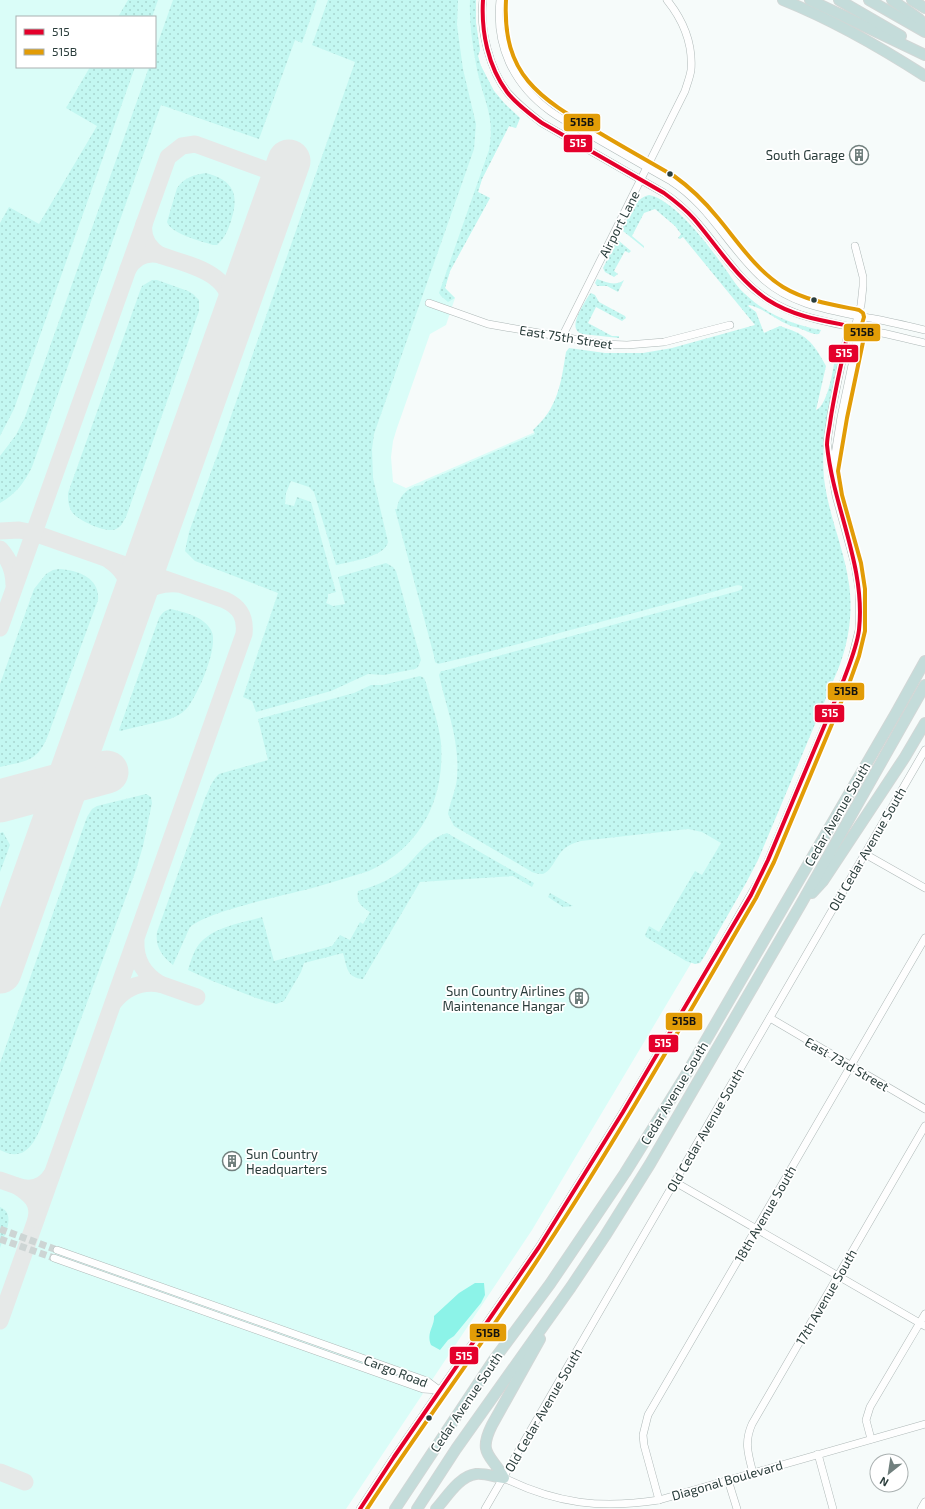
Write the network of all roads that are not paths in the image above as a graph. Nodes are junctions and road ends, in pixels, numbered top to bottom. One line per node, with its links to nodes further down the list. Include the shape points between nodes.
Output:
1 (483, 0): 17 (street, via 483,34 491,63 507,91 542,123)
2 (500, 0): 16 (street, via 502,40 509,63 520,83 550,111)
3 (667, 0): 16 (street, Airport Lane, via 682,22 690,44 691,70 685,91)
4 (783, 0): 15 (highway, via 849,30)
5 (810, 0): 14 (highway)
6 (839, 0): 13 (highway)
7 (869, 0): 12 (highway)
8 (892, 0): 11 (highway)
9 (912, 0): 10 (highway)
10 (925, 8)
11 (925, 25)
12 (925, 32)
13 (925, 50)
14 (925, 55)
15 (925, 76)
16 (648, 168): 17 (street, Airport Lane); 20 (street, via 693,198 756,272 773,287 800,302)
17 (641, 180): 22 (street, via 684,208 744,279 766,299 797,315); 24 (street, Airport Lane)
18 (855, 246): 20 (street, via 863,282)
19 (429, 303): 24 (street, East 75th Street, via 488,324)
20 (858, 316): 22 (street); 23 (street)
21 (730, 325): 24 (street, East 75th Street, via 678,339 645,344 603,344)
22 (855, 327): 25 (street); 26 (street, via 858,341); 26 (street, via 847,337 831,414 827,443)
23 (925, 330)
24 (562, 337)
25 (925, 343)
26 (832, 471): 47 (street, via 836,496 858,578 859,630 847,672 768,860 751,895 619,1119 539,1247)
27 (925, 661): 59 (highway, Cedar Avenue South, via 684,1078 625,1173 550,1284 493,1361)
28 (925, 685): 33 (highway, Cedar Avenue South)
29 (925, 723): 33 (highway, via 823,881)
30 (925, 750): 31 (street, Old Cedar Avenue South)
31 (865, 854): 32 (street); 35 (street, Old Cedar Avenue South)
32 (925, 888)
33 (800, 904): 44 (highway, Cedar Avenue South, via 650,1164)
34 (925, 938): 36 (street, 18th Avenue South)
35 (770, 1018): 36 (street, East 73rd Street); 39 (street, Old Cedar Avenue South)
36 (850, 1066): 37 (street, East 73rd Street); 40 (street, 18th Avenue South)
37 (925, 1109)
38 (925, 1126): 43 (street, 17th Avenue South)
39 (675, 1182): 40 (street); 52 (street, Old Cedar Avenue South)
40 (756, 1229): 43 (street); 54 (street, 18th Avenue South, via 644,1425 644,1445)
41 (57, 1250): 47 (street, Cargo Road, via 427,1381)
42 (54, 1258): 47 (street, Cargo Road, via 423,1390)
43 (838, 1276): 46 (street); 51 (street, 17th Avenue South, via 748,1432 748,1452)
44 (571, 1287): 52 (highway, via 488,1433 488,1457 499,1467); 60 (highway, Cedar Avenue South, via 477,1418)
45 (925, 1314): 46 (street)
46 (922, 1325): 49 (street, via 870,1407 866,1420)
47 (439, 1390): 58 (street)
48 (925, 1424): 49 (street, Diagonal Boulevard)
49 (871, 1439): 50 (street, Diagonal Boulevard)
50 (818, 1454): 51 (street, Diagonal Boulevard); 64 (street)
51 (753, 1473): 53 (street, Diagonal Boulevard)
52 (504, 1478): 56 (street, Diagonal Boulevard); 61 (highway, via 493,1478 483,1474 467,1476); 62 (street, Old Cedar Avenue South)
53 (728, 1480): 54 (street, Diagonal Boulevard); 63 (street)
54 (659, 1500): 57 (street, Diagonal Boulevard)
55 (925, 1502): 65 (street)
56 (582, 1507): 57 (street, Diagonal Boulevard)
57 (639, 1507)
58 (360, 1509)
59 (395, 1509)
60 (417, 1509)
61 (436, 1509)
62 (485, 1509)
63 (737, 1509)
64 (833, 1509)
65 (921, 1509)

